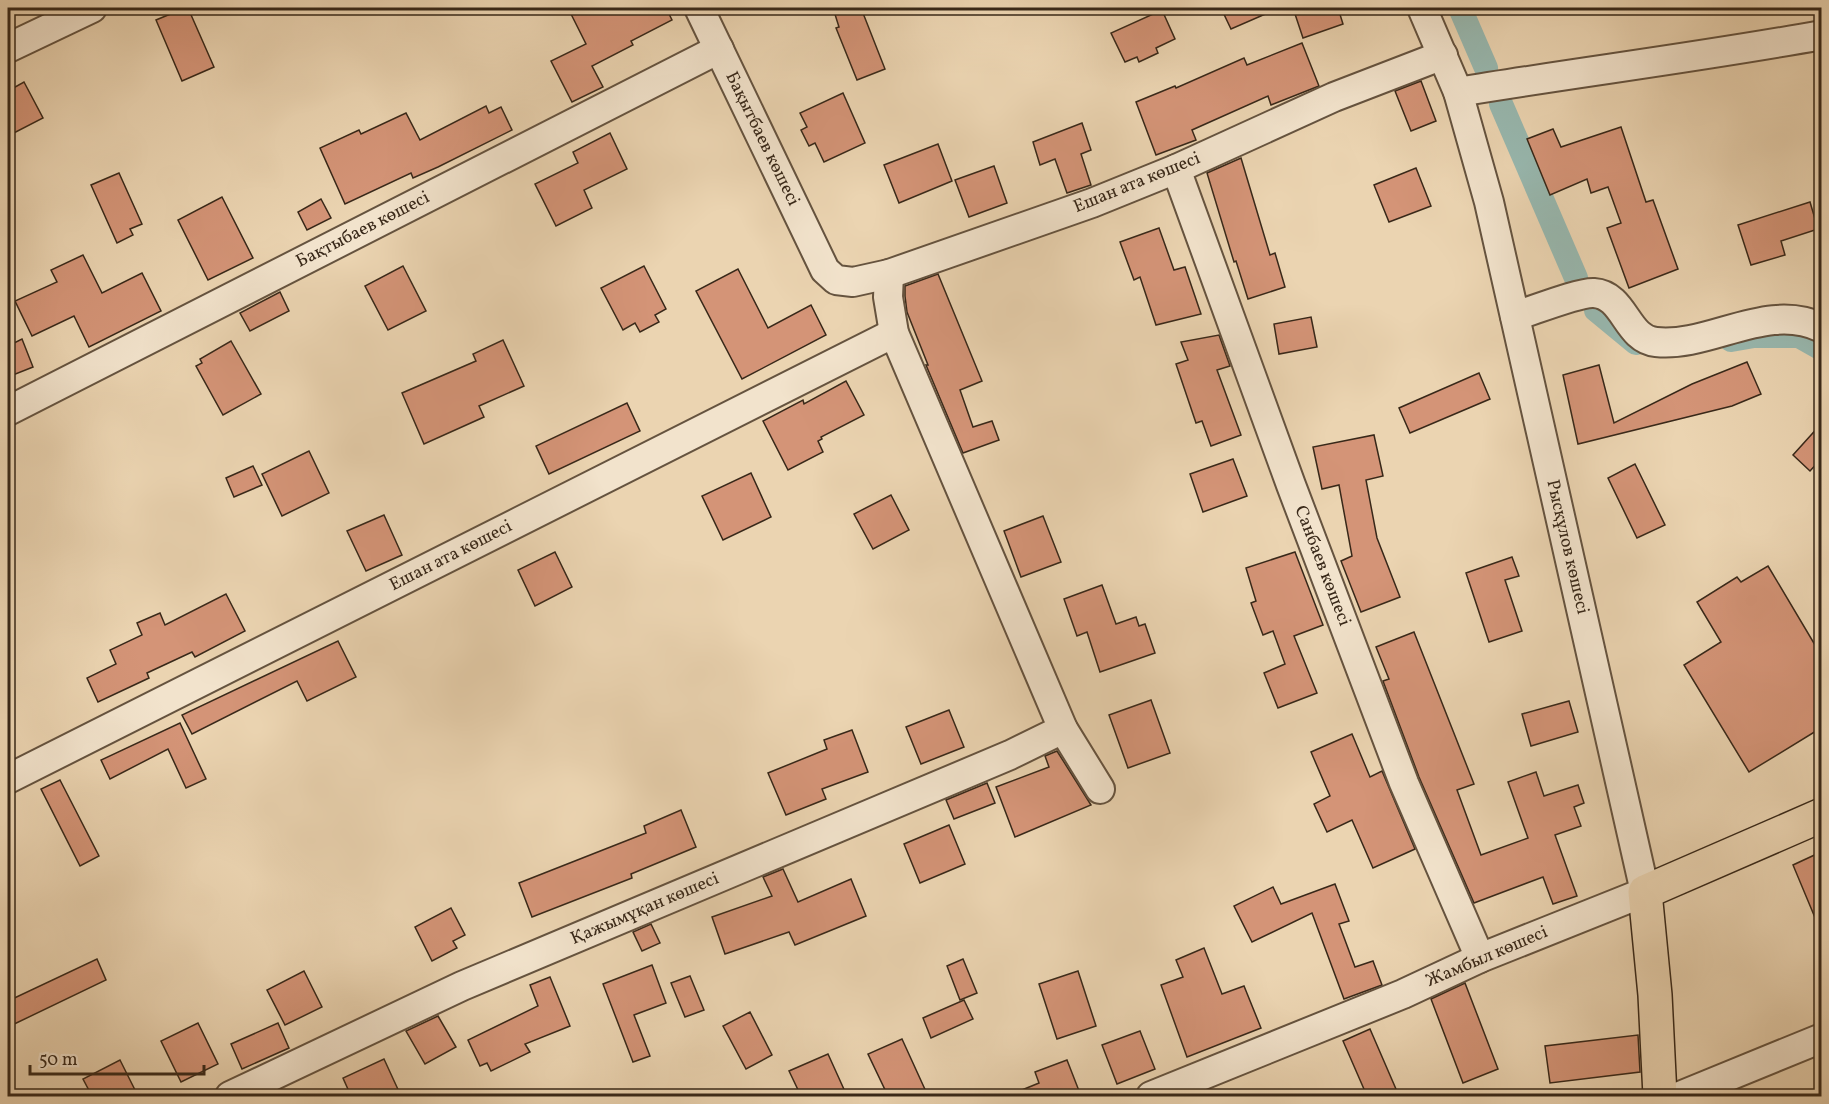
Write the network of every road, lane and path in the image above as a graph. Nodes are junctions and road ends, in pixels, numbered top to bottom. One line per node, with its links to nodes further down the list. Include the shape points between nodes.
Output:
1 (92, 8): 5 (street)
2 (699, 8): 6 (street, Бақытбаев көшесі)
3 (1422, 8): 7 (street, Рысқұлов көшесі)
4 (1821, 35): 8 (street)
5 (8, 48)
6 (719, 49): 10 (street, Бақытбаев көшесі); 15 (street, Бақтыбаев көшесі)
7 (1443, 55): 8 (street, Рысқұлов көшесі); 9 (street, Ешан ата көшесі, via 1334,97)
8 (1458, 92): 12 (street, Рысқұлов көшесі)
9 (1176, 169): 11 (street, Ешан ата көшесі, via 1092,203); 21 (street, Санбаев көшесі, via 1404,783)
10 (825, 270): 11 (street, Ешан ата көшесі, via 836,280 853,282)
11 (889, 274): 14 (street)
12 (1515, 316): 13 (street, via 1592,292 1608,296 1644,338 1655,342 1682,340 1770,320); 20 (street, Рысқұлов көшесі)
13 (1821, 328)
14 (894, 333): 16 (street); 17 (street, Ешан ата көшесі)
15 (8, 411)
16 (1063, 729): 18 (street); 23 (street, Қажымұқан көшесі, via 999,760 462,986)
17 (8, 779)
18 (1100, 789)
19 (1821, 815): 20 (main road, Жамбыл көшесі)
20 (1645, 892): 21 (street, Жамбыл көшесі); 25 (main road, Рысқұлов көшесі)
21 (1480, 958): 24 (street, Жамбыл көшесі, via 1403,994)
22 (1821, 1038): 26 (street)
23 (230, 1096)
24 (1151, 1096)
25 (1660, 1096)
26 (1680, 1096)

